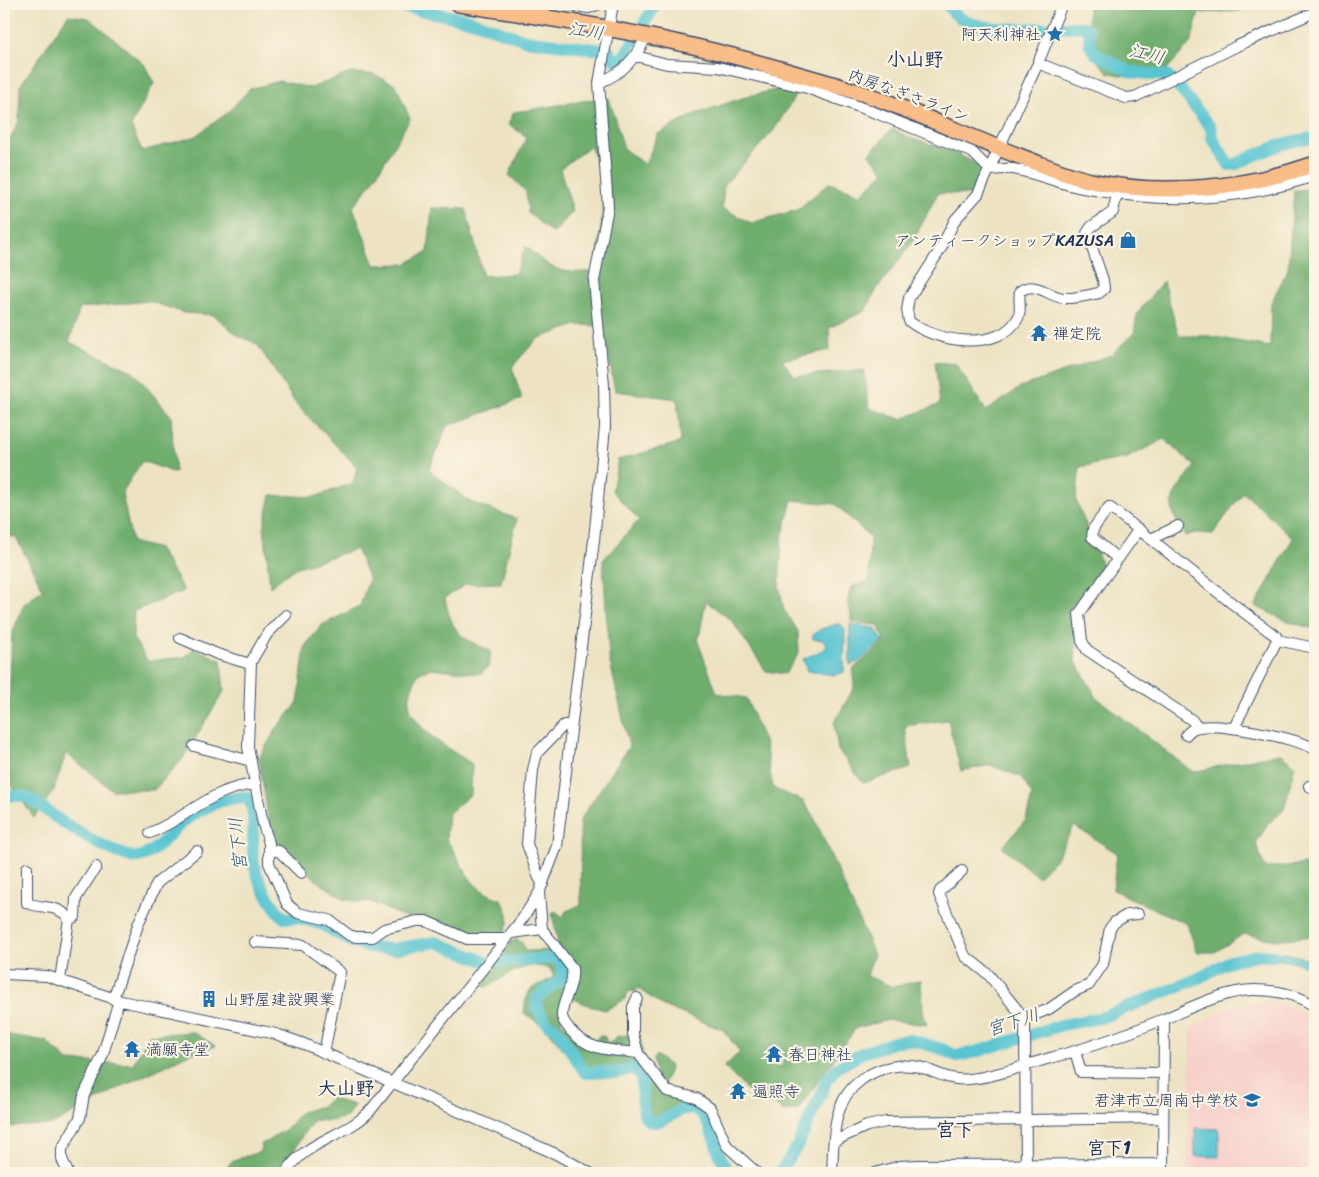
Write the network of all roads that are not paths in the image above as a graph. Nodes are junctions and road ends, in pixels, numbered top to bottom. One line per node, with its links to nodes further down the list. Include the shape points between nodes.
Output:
1 (459, 4): 6 (highway, 内房なぎさライン)
2 (568, 4): 3 (street, via 588,8)
3 (599, 4)
4 (613, 4): 8 (street)
5 (1062, 4): 11 (street)
6 (499, 7): 8 (highway, 内房なぎさライン)
7 (1315, 12): 11 (street, via 1126,98)
8 (608, 28): 9 (highway, 内房なぎさライン); 12 (street)
9 (647, 36): 10 (street); 13 (highway, 内房なぎさライン, via 769,66 881,99)
10 (636, 56): 12 (street, via 615,76); 15 (street, via 667,64 718,67 807,88 972,152)
11 (1038, 63): 13 (street)
12 (599, 83): 27 (street, via 608,207 594,281 605,427)
13 (999, 148): 14 (highway, 内房なぎさライン, via 1091,181 1141,187 1226,186); 15 (street)
14 (1315, 164)
15 (990, 170): 17 (street, via 1013,169); 17 (street, via 974,201 955,220 909,298 909,321 916,327 956,340 980,341 1015,323 1020,316 1020,291 1025,288 1040,288 1062,298 1100,293 1104,288 1103,280 1086,233 1113,212)
16 (1315, 176): 17 (street, via 1265,190 1215,198 1162,199)
17 (1116, 194)
18 (1178, 526): 20 (street)
19 (1139, 529): 20 (street); 21 (street); 21 (street, via 1109,507 1093,529 1094,540)
20 (1151, 539): 24 (street)
21 (1118, 559): 28 (street, via 1079,614 1084,646 1192,720)
22 (286, 615): 26 (street, via 267,634)
23 (180, 638): 26 (street)
24 (1277, 640): 25 (street); 29 (street)
25 (1315, 648)
26 (250, 664): 33 (street, via 248,746)
27 (572, 723): 42 (street, via 556,846); 42 (street, via 564,725 537,753 533,770 527,844)
28 (1197, 727): 29 (street); 30 (street)
29 (1234, 728): 32 (street, via 1303,742)
30 (1186, 735)
31 (194, 746): 33 (street)
32 (1315, 749)
33 (251, 760): 34 (street)
34 (256, 784): 35 (street, via 211,796); 37 (street)
35 (150, 833)
36 (197, 850): 51 (street, via 157,883 139,922)
37 (270, 850): 41 (street, via 279,851); 46 (street, via 271,870 287,904 298,912 333,922 349,935 373,937 384,929 426,921 467,939)
38 (96, 867): 44 (street, via 76,898 75,917)
39 (27, 868): 44 (street, via 27,903 50,906)
40 (962, 871): 54 (street, via 938,894 942,905 965,956 988,974)
41 (301, 873)
42 (541, 888): 45 (street); 46 (street)
43 (1138, 914): 54 (street, via 1128,915 1110,928 1103,964 1089,985)
44 (69, 919): 49 (street)
45 (542, 930): 46 (street); 57 (street, via 572,968 571,988 562,1010 563,1022 590,1046)
46 (510, 936): 60 (street)
47 (255, 942): 56 (street, via 303,945 340,972)
48 (4, 974): 49 (street, via 36,974)
49 (60, 980): 51 (street)
50 (637, 998): 57 (street, via 633,1007 632,1034)
51 (116, 1000): 56 (street, via 276,1034); 66 (street, via 102,1058 84,1096 80,1118 62,1149)
52 (1315, 1006): 53 (street, via 1283,992 1241,991)
53 (1164, 1018): 55 (street); 59 (street)
54 (1025, 1022): 58 (street)
55 (1075, 1052): 58 (street); 59 (street, via 1081,1072)
56 (324, 1053): 60 (street)
57 (638, 1053): 69 (street, via 667,1091 692,1097 710,1108 727,1146)
58 (1025, 1064): 62 (street); 63 (street, via 970,1080 947,1078 912,1066 883,1068 860,1080 844,1098 835,1120)
59 (1164, 1072): 61 (street)
60 (392, 1082): 67 (street, via 363,1119 300,1155); 68 (street, via 556,1154)
61 (1163, 1118): 62 (street); 65 (street)
62 (1025, 1119): 63 (street, via 886,1122); 64 (street)
63 (834, 1141): 70 (street)
64 (1026, 1169): 65 (street); 71 (street, via 908,1166)
65 (1163, 1169)
66 (68, 1173)
67 (286, 1173)
68 (590, 1173)
69 (757, 1173)
70 (832, 1173)
71 (875, 1173)

